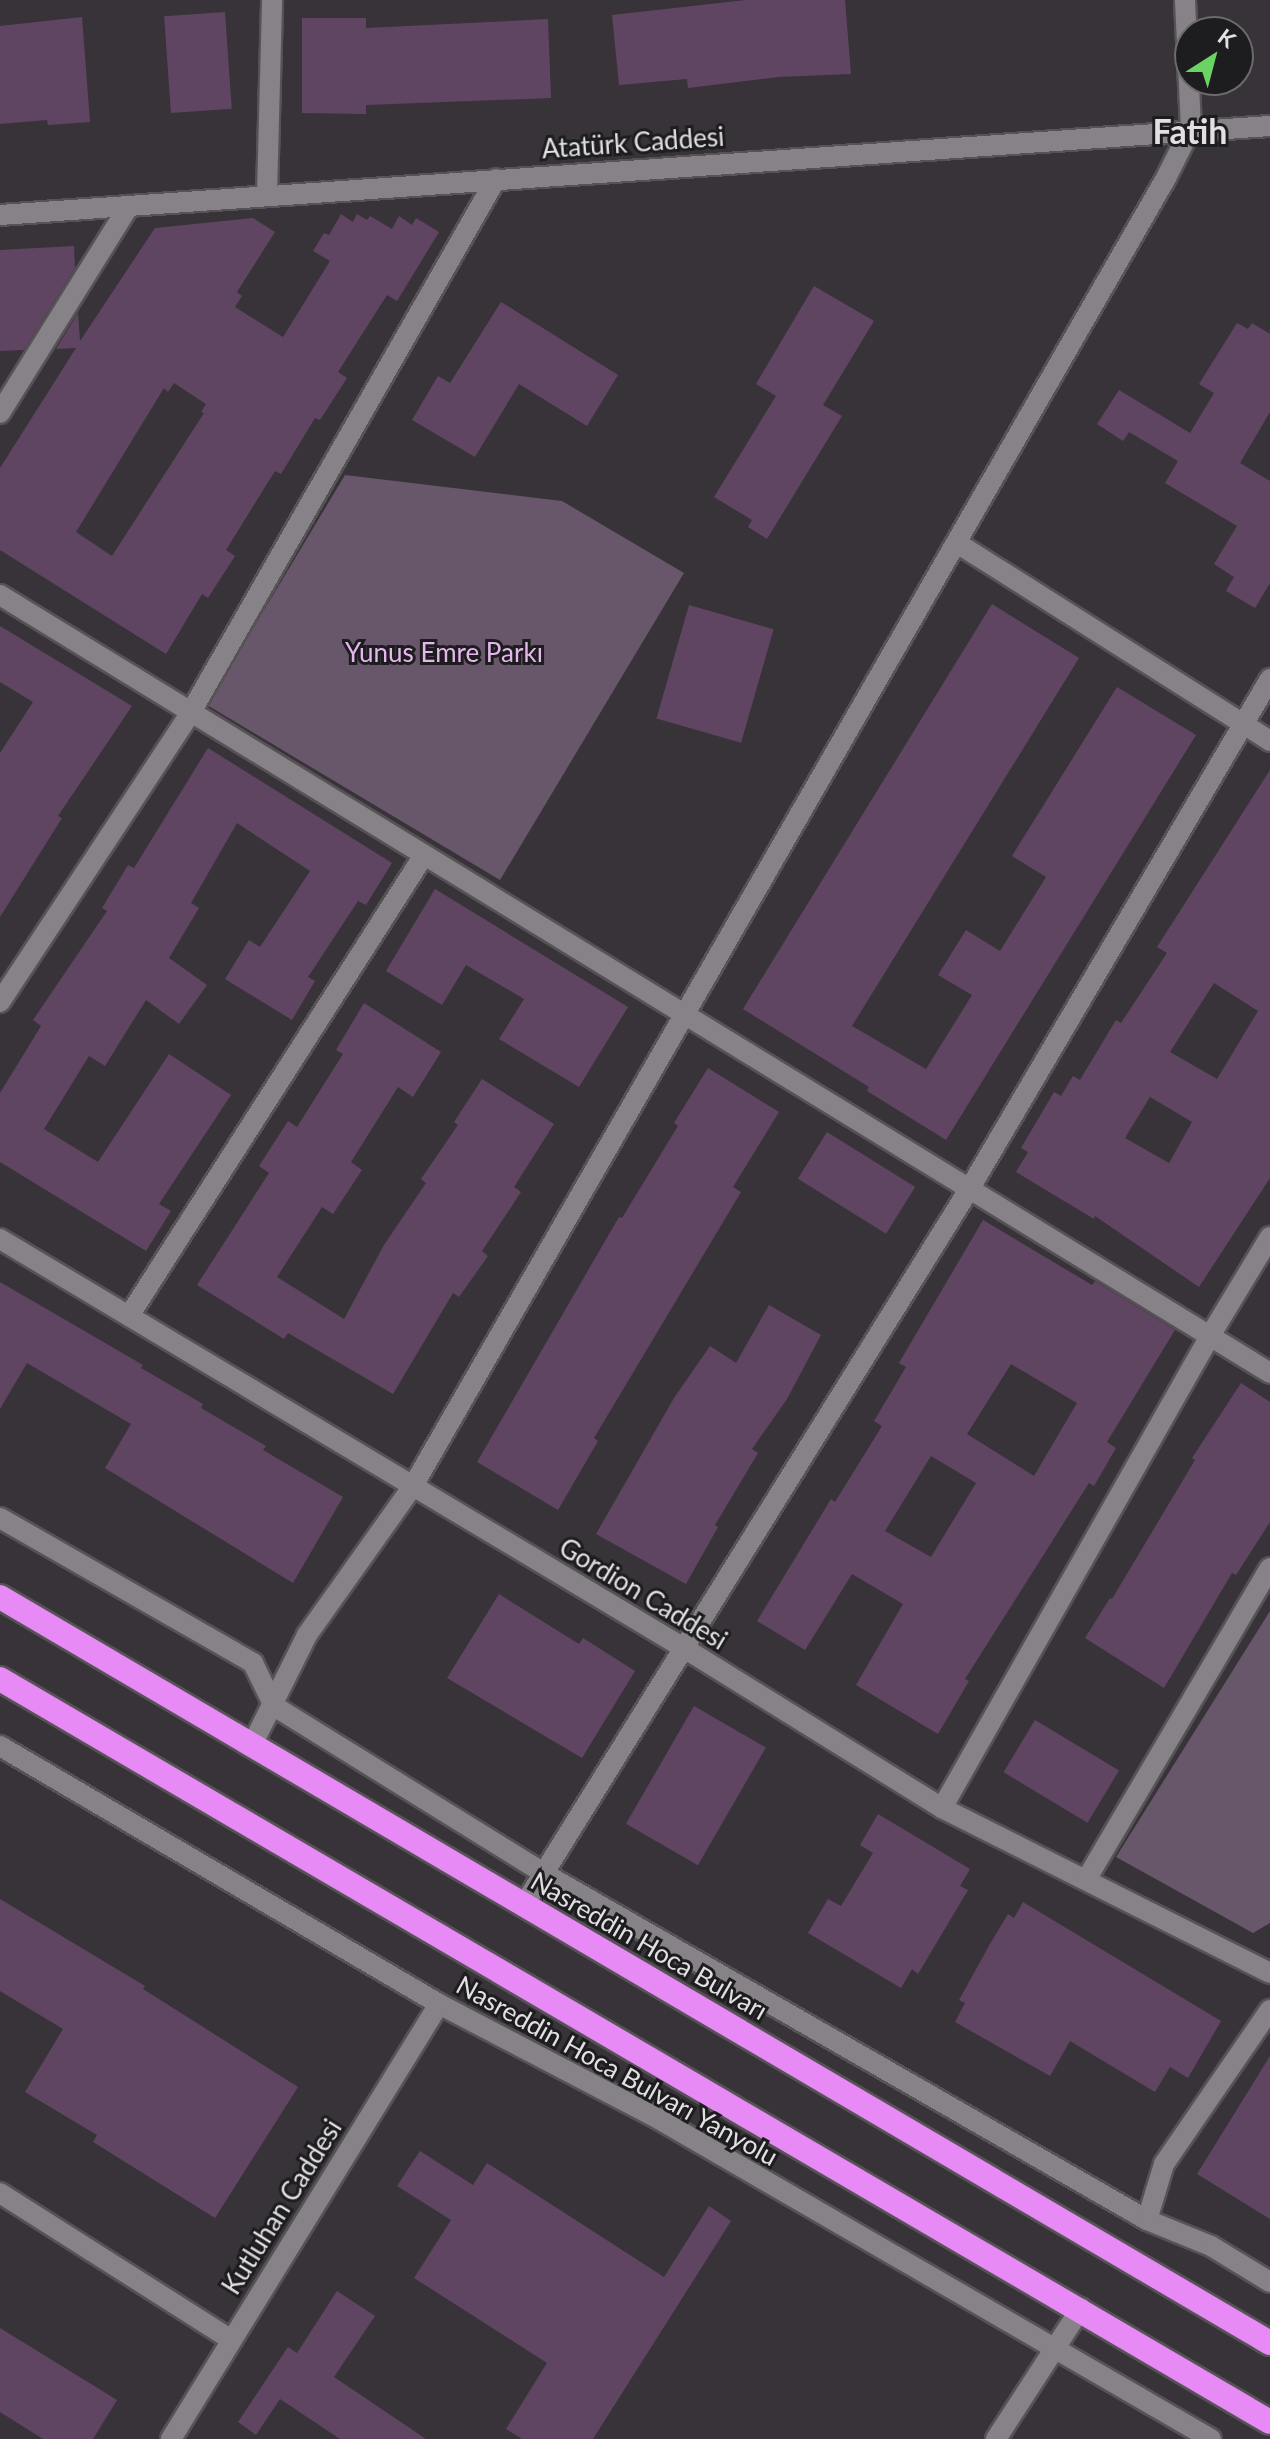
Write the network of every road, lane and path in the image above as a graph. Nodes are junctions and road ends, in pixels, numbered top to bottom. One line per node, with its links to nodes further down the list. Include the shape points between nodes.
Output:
1 (272, 0): 6 (street)
2 (1185, 0): 4 (street)
3 (1270, 126): 4 (street, Atatürk Caddesi)
4 (1191, 128): 5 (street, Atatürk Caddesi); 10 (street)
5 (496, 179): 6 (street, Atatürk Caddesi); 13 (street)
6 (267, 195): 7 (street, Atatürk Caddesi)
7 (129, 206): 8 (street, Atatürk Caddesi); 9 (street)
8 (0, 215)
9 (0, 413)
10 (957, 543): 14 (street); 18 (street)
11 (0, 595): 13 (street)
12 (1270, 679): 14 (street)
13 (191, 712): 16 (street); 17 (street)
14 (1243, 724): 15 (street); 19 (street)
15 (1270, 741)
16 (424, 855): 18 (street); 22 (street)
17 (0, 1002)
18 (686, 1015): 19 (street); 25 (street)
19 (970, 1188): 23 (street); 29 (street)
20 (1270, 1237): 23 (street)
21 (0, 1239): 22 (street, Gordion Caddesi)
22 (129, 1316): 25 (street, Gordion Caddesi)
23 (1210, 1336): 24 (street); 34 (street)
24 (1270, 1373)
25 (413, 1486): 29 (street, Gordion Caddesi); 31 (street, via 307,1635)
26 (0, 1518): 31 (street, via 253,1663)
27 (1270, 1568): 36 (street)
28 (0, 1597): 32 (highway, Nasreddin Hoca Bulvarı)
29 (684, 1648): 34 (street, Gordion Caddesi); 35 (street)
30 (0, 1679): 44 (highway)
31 (274, 1706): 32 (street); 35 (street)
32 (252, 1745): 37 (highway, Nasreddin Hoca Bulvarı)
33 (0, 1746): 39 (street, Nasreddin Hoca Bulvarı Yanyolu)
34 (942, 1808): 36 (street, Gordion Caddesi)
35 (545, 1874): 37 (street); 42 (street)
36 (1086, 1880): 38 (street, Gordion Caddesi)
37 (524, 1905): 46 (highway, Nasreddin Hoca Bulvarı)
38 (1270, 1973)
39 (439, 2004): 45 (street, Kutluhan Caddesi); 47 (street, Nasreddin Hoca Bulvarı Yanyolu, via 657,2118)
40 (1270, 2010): 42 (street, via 1164,2164)
41 (0, 2193): 45 (street)
42 (1147, 2220): 43 (street, via 1211,2246)
43 (1270, 2282)
44 (1081, 2308): 47 (street); 48 (highway)
45 (230, 2339): 49 (street, Kutluhan Caddesi)
46 (1270, 2343)
47 (1055, 2348): 50 (street); 51 (street, Nasreddin Hoca Bulvarı Yanyolu)
48 (1270, 2422)
49 (171, 2439)
50 (996, 2439)
51 (1211, 2439)

